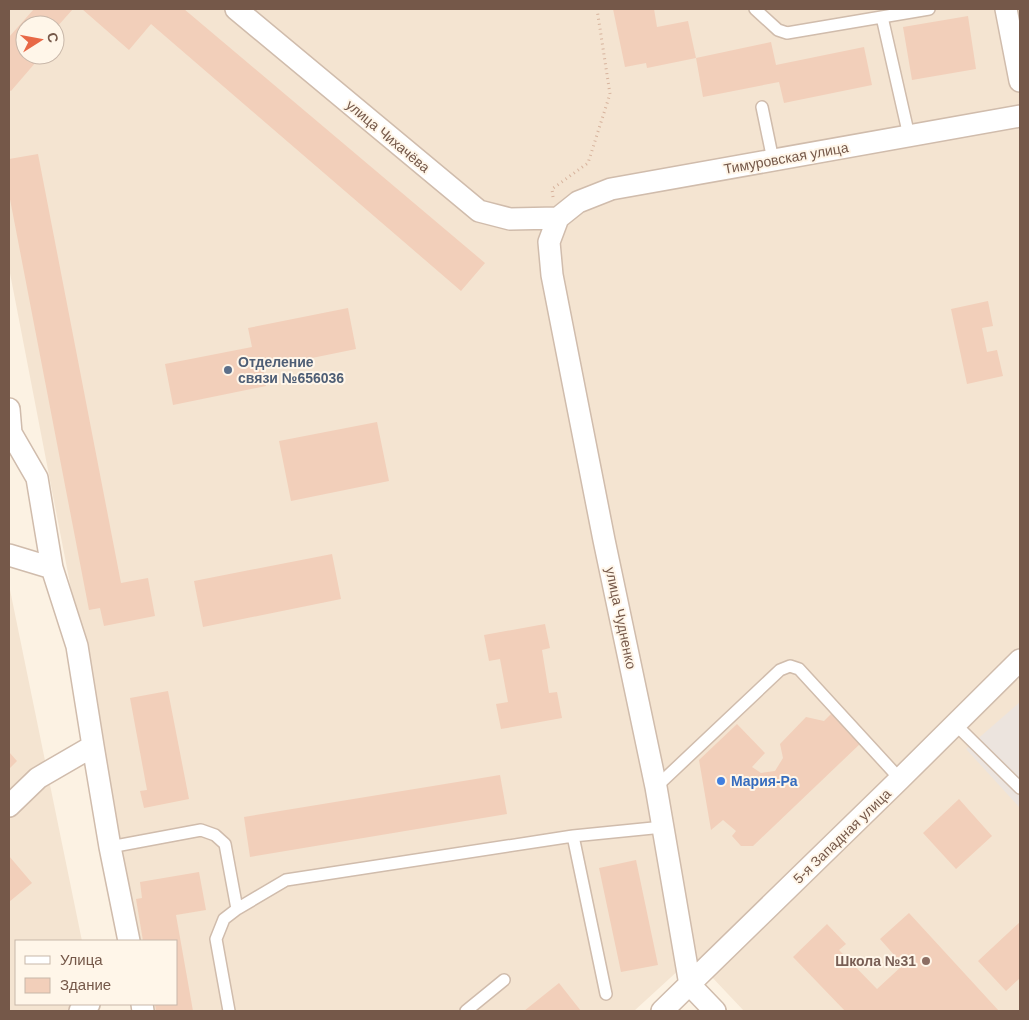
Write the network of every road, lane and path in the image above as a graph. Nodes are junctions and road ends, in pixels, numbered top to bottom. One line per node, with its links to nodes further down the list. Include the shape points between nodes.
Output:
1 (236, 9): 12 (street, улица Чихачёва, via 479,211 510,219)
2 (596, 9): 12 (path, via 610,94 588,163 552,189)
3 (755, 9): 6 (lane, via 778,30 787,33)
4 (929, 9): 6 (lane)
5 (1006, 9): 7 (street)
6 (882, 17): 10 (lane)
7 (1020, 81)
8 (762, 107): 11 (lane)
9 (1020, 116): 10 (street, Тимуровская улица)
10 (909, 136): 11 (street, Тимуровская улица)
11 (774, 160): 12 (street, Тимуровская улица, via 611,189 578,202)
12 (558, 218): 20 (street, улица Чудненко, via 549,242 552,275)
13 (9, 409): 15 (street, via 11,433 37,478)
14 (9, 555): 15 (street)
15 (52, 568): 18 (street, via 78,646)
16 (1020, 660): 17 (street, 5-я Западная улица)
17 (955, 724): 19 (street, 5-я Западная улица); 21 (lane)
18 (92, 746): 22 (street, via 38,778); 25 (street)
19 (900, 778): 20 (lane, via 799,669 790,666 780,670); 29 (street, 5-я Западная улица)
20 (656, 787): 23 (street, улица Чудненко)
21 (1020, 788)
22 (9, 806)
23 (663, 827): 24 (lane); 29 (street, улица Чудненко)
24 (573, 836): 26 (lane, via 286,880); 30 (lane)
25 (110, 847): 26 (lane, via 201,830 215,835 225,844); 27 (street)
26 (237, 909): 31 (lane, via 224,919 216,939)
27 (130, 940)
28 (504, 980): 32 (lane)
29 (690, 985): 33 (street, 5-я Западная улица); 34 (street)
30 (606, 994)
31 (229, 1011)
32 (466, 1011)
33 (662, 1011)
34 (715, 1011)

